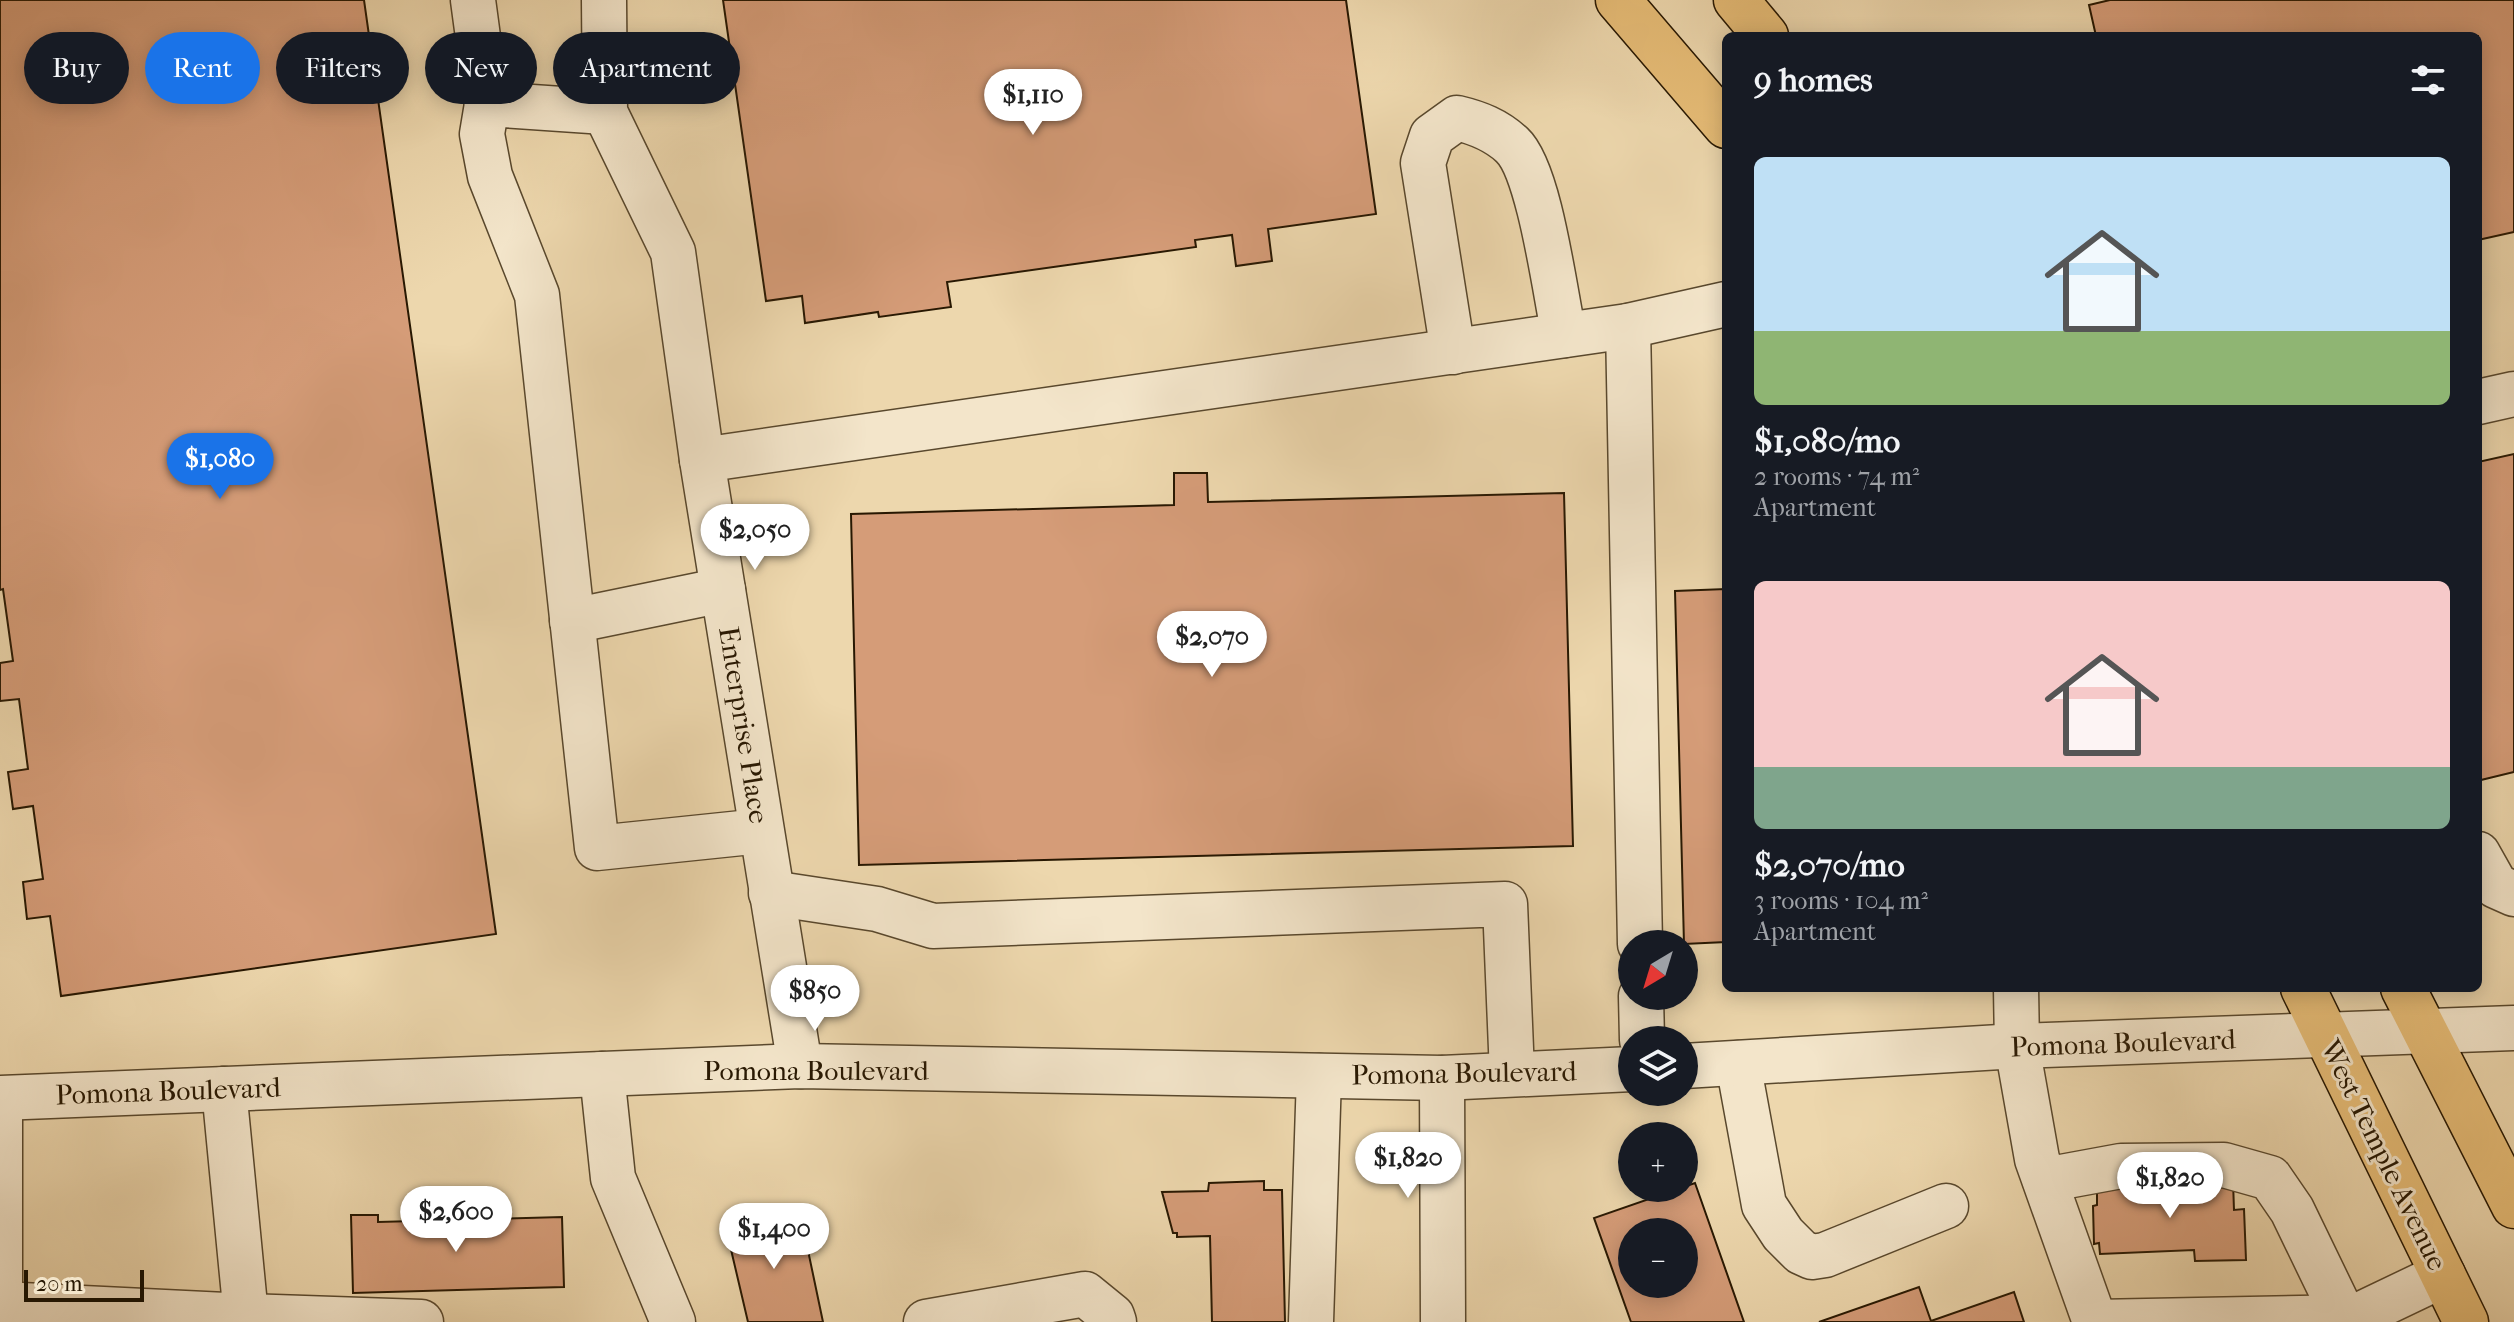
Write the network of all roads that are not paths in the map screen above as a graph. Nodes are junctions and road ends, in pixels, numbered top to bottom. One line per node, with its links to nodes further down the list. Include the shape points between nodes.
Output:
1 (473, 0): 5 (street)
2 (604, 0): 9 (street)
3 (1618, 0): 10 (main road)
4 (1736, 0): 6 (main road)
5 (477, 32)
6 (1763, 32)
7 (487, 104): 19 (street, via 482,134 490,176 537,295)
8 (520, 104): 9 (street)
9 (605, 112): 17 (street, Enterprise Place, via 673,252)
10 (1722, 121)
11 (1722, 305): 12 (street)
12 (1628, 326): 13 (street); 24 (street)
13 (1564, 335): 14 (street); 14 (street, via 1533,181 1514,146 1485,125 1457,118 1432,136 1423,163)
14 (1453, 352): 17 (street)
15 (2514, 394): 16 (street)
16 (2482, 401)
17 (702, 460): 18 (street, Enterprise Place)
18 (723, 590): 19 (street); 20 (street, Enterprise Place)
19 (572, 621): 20 (street, via 597,848)
20 (761, 831): 22 (street, Enterprise Place)
21 (2482, 861): 23 (street, via 2496,886)
22 (771, 893): 34 (street, Enterprise Place); 36 (street, via 877,909 933,926 1505,904)
23 (2514, 894)
24 (1640, 930)
25 (2016, 992): 31 (street)
26 (2305, 992): 30 (main road, West Temple Avenue)
27 (2405, 992): 29 (main road)
28 (2514, 1028): 29 (street, Pomona Boulevard)
29 (2427, 1031): 30 (street, Pomona Boulevard); 45 (main road)
30 (2326, 1036): 31 (street, Pomona Boulevard); 46 (main road, West Temple Avenue)
31 (2017, 1046): 32 (street, Pomona Boulevard); 43 (street)
32 (1738, 1063): 33 (street, Pomona Boulevard); 44 (street, via 1764,1205 1801,1252 1825,1255)
33 (1698, 1065)
34 (800, 1066): 37 (street, Pomona Boulevard); 38 (street, Pomona Boulevard)
35 (1618, 1069): 36 (street, Pomona Boulevard)
36 (1512, 1073): 39 (street, Pomona Boulevard)
37 (602, 1074): 40 (street, Pomona Boulevard); 51 (street, via 613,1178)
38 (1319, 1076): 39 (street, Pomona Boulevard); 54 (street)
39 (1442, 1078): 55 (street)
40 (224, 1089): 41 (street, Pomona Boulevard); 48 (street)
41 (0, 1098)
42 (0, 1111): 47 (street)
43 (2045, 1180): 49 (street, via 2121,1166 2224,1165 2270,1178 2292,1210 2337,1303); 56 (street)
44 (1946, 1206)
45 (2514, 1206)
46 (2443, 1275): 49 (street, via 2355,1317); 57 (main road, West Temple Avenue)
47 (0, 1305): 48 (street)
48 (246, 1316): 50 (street)
49 (2335, 1318): 56 (street)
50 (421, 1322)
51 (673, 1322)
52 (926, 1322): 53 (street, via 1085,1294)
53 (1114, 1322)
54 (1311, 1322)
55 (1443, 1322)
56 (2095, 1322)
57 (2466, 1322)

